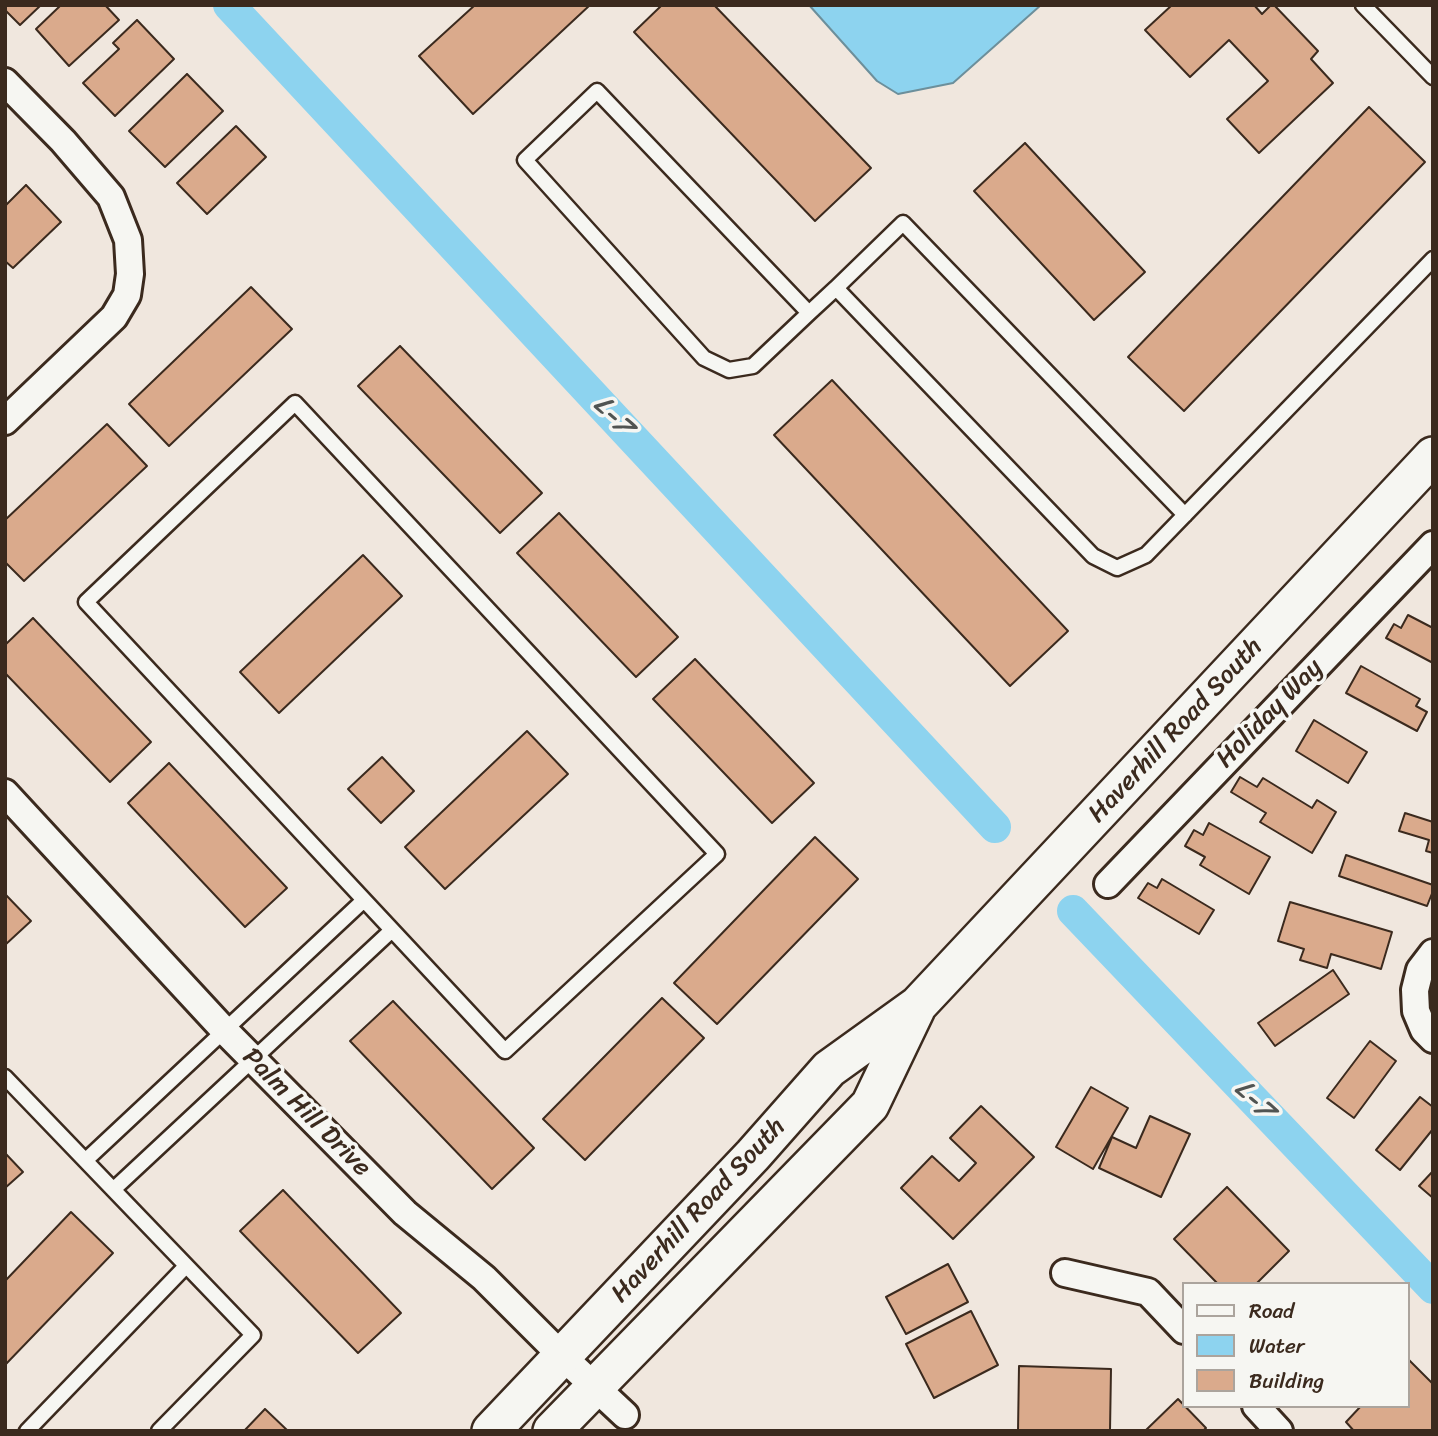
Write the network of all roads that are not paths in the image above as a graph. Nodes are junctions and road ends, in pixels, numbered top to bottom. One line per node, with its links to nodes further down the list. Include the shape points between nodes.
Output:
1 (1363, 5): 2 (lane)
2 (1433, 77)
3 (5, 82): 7 (street, via 111,197 128,240 130,274 127,295 114,317)
4 (1433, 258): 9 (lane)
5 (836, 288): 6 (lane); 9 (lane, via 1093,556 1117,568 1146,555); 9 (lane, via 903,223)
6 (809, 313): 6 (lane, via 753,366 729,370 704,358 526,160 597,91)
7 (5, 421)
8 (1433, 456): 16 (street, Haverhill Road South)
9 (1185, 515)
10 (1433, 545): 12 (street, Holiday Way)
11 (5, 793): 17 (street, Palm Hill Drive)
12 (1108, 884)
13 (364, 900): 14 (lane); 14 (lane, via 86,602 295,402 717,854 505,1051); 17 (lane)
14 (392, 930): 19 (lane)
15 (1433, 953): 18 (street, via 1420,970 1415,990 1416,1011)
16 (918, 1005): 26 (street, Haverhill Road South, via 829,1069); 27 (street, Haverhill Road South, via 870,1105)
17 (225, 1031): 19 (street, Palm Hill Drive); 21 (lane)
18 (1433, 1039)
19 (254, 1060): 22 (lane); 26 (street, Palm Hill Drive, via 405,1213 484,1278)
20 (5, 1077): 21 (lane)
21 (86, 1160): 22 (lane)
22 (114, 1189): 23 (lane)
23 (186, 1266): 30 (lane); 31 (lane, via 253,1335)
24 (1065, 1273): 25 (street, via 1148,1292)
25 (1182, 1328)
26 (563, 1357): 27 (street, Palm Hill Drive); 32 (street, Haverhill Road South)
27 (595, 1386): 29 (street, Palm Hill Drive); 33 (street, Haverhill Road South)
28 (1258, 1408): 34 (street)
29 (625, 1415)
30 (27, 1431)
31 (159, 1431)
32 (491, 1431)
33 (552, 1431)
34 (1279, 1431)

